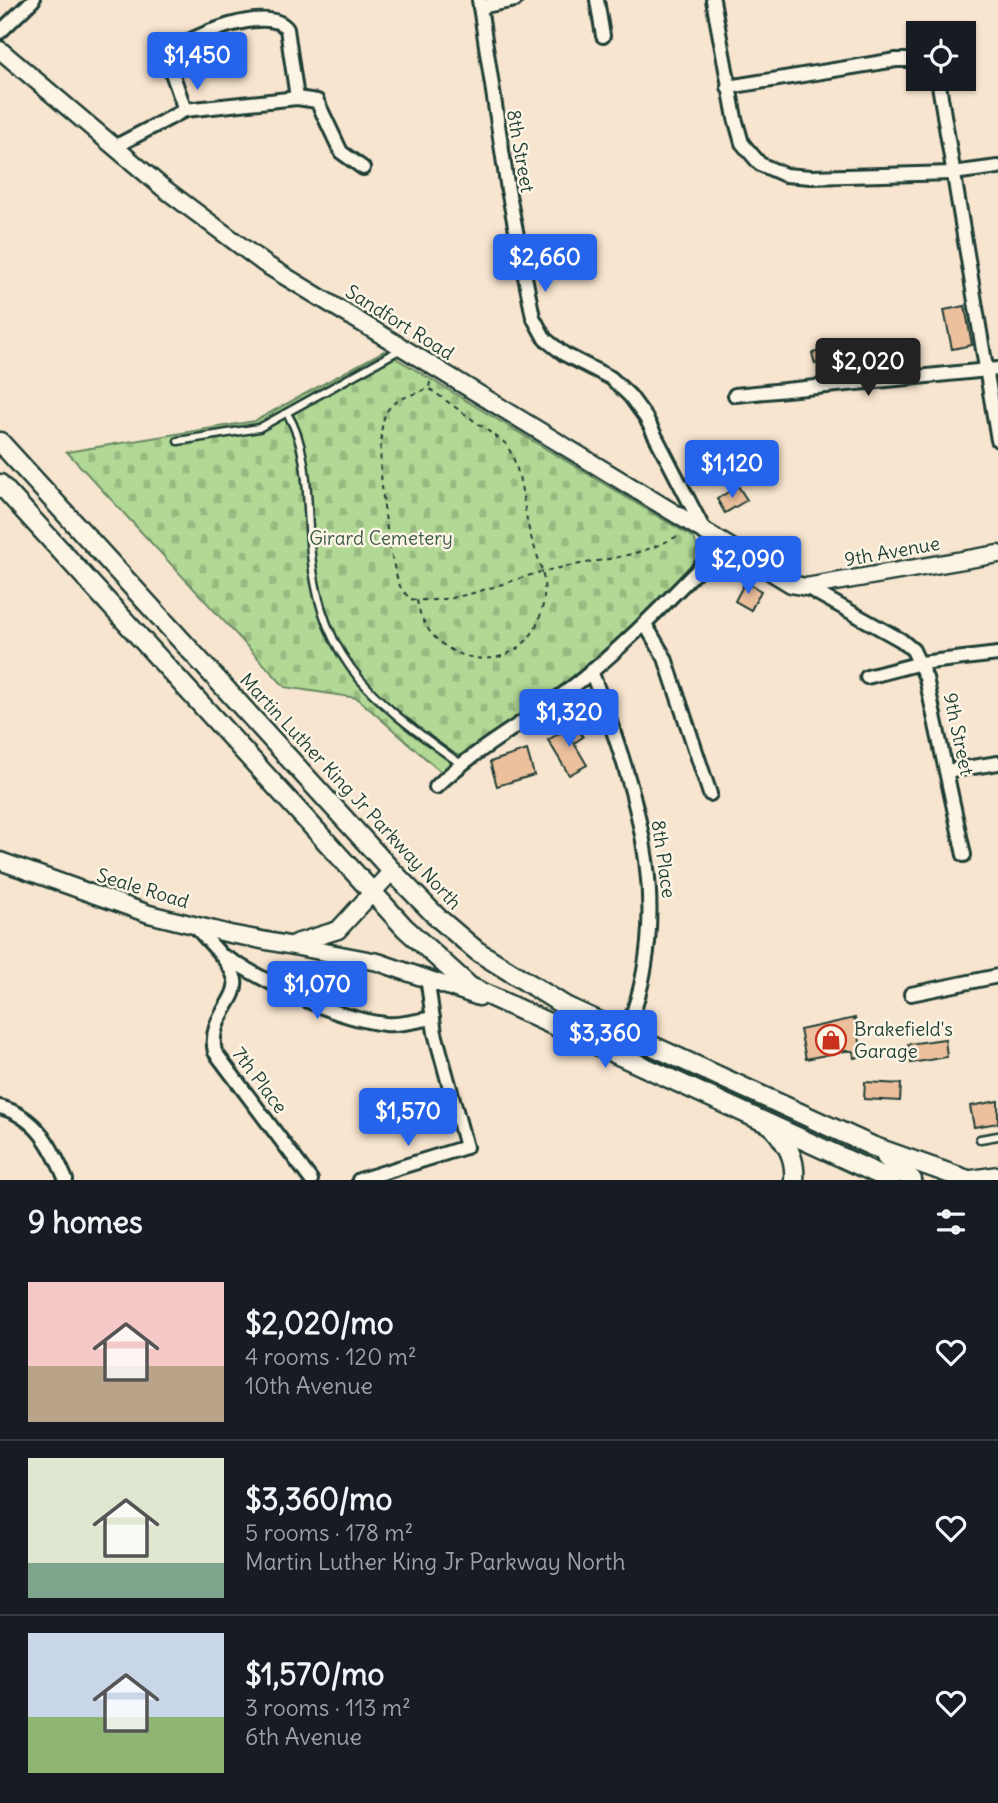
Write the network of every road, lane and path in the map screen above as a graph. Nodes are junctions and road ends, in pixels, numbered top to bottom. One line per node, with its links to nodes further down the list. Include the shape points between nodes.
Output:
1 (33, 0): 6 (street)
2 (515, 0): 5 (street)
3 (597, 0): 7 (street)
4 (713, 0): 10 (street)
5 (479, 4): 28 (street, 8th Street, via 533,317 545,339 611,378 630,396 646,418)
6 (0, 32)
7 (603, 36)
8 (0, 50): 14 (street, Sandfort Road)
9 (906, 60): 10 (street)
10 (728, 87): 17 (street, via 742,144 760,164 785,175)
11 (940, 91): 17 (street)
12 (297, 98): 13 (street); 13 (street, via 287,29 282,22 268,18 249,20 180,43 170,53 170,67); 16 (street, via 317,101 341,152)
13 (185, 110): 14 (street)
14 (116, 146): 18 (street, Sandfort Road, via 223,235)
15 (998, 167): 17 (street)
16 (363, 168)
17 (953, 173): 20 (street)
18 (402, 348): 19 (street, Sandfort Road); 23 (lane)
19 (433, 368): 21 (path); 28 (street, Sandfort Road)
20 (992, 369): 22 (street); 24 (street)
21 (429, 388): 31 (path, via 505,443 514,456 529,531); 33 (path, via 392,405 385,412 382,430 384,499 394,560 400,586 410,599)
22 (735, 395)
23 (287, 413): 25 (lane, via 259,428); 40 (lane, via 295,425 300,451 313,576 331,639 380,701)
24 (998, 440)
25 (178, 441)
26 (0, 442): 46 (main road, Martin Luther King Jr Parkway North)
27 (0, 484): 47 (main road)
28 (700, 529): 29 (street, Sandfort Road); 31 (path, via 643,553)
29 (723, 544): 32 (street, Sandfort Road, via 769,573); 34 (street)
30 (998, 554): 32 (street, 9th Avenue)
31 (544, 571): 33 (path, via 488,589); 33 (path, via 540,622 531,639 498,658 478,658 445,645 424,626)
32 (806, 587): 36 (street, via 901,640)
33 (417, 600)
34 (645, 624): 37 (street); 43 (street, via 665,658)
35 (998, 654): 36 (street)
36 (921, 663): 38 (street); 41 (street, 9th Street)
37 (591, 671): 40 (street); 56 (street, 8th Place, via 628,776 650,878 647,957)
38 (867, 677)
39 (998, 763): 41 (street)
40 (461, 764): 42 (street)
41 (947, 771): 44 (street, 9th Street)
42 (436, 787)
43 (710, 794)
44 (964, 855)
45 (0, 861): 48 (street, Seale Road)
46 (392, 871): 47 (street, Seale Road); 56 (main road, Martin Luther King Jr Parkway North, via 457,935 499,967 565,1006)
47 (372, 890): 49 (street, Seale Road, via 338,930 303,943); 54 (main road, via 405,928 470,986)
48 (195, 926): 49 (street, Seale Road); 50 (street, 7th Place)
49 (276, 944): 52 (street, Seale Road, via 378,962)
50 (216, 951): 55 (street, via 267,982 340,1013 387,1025); 66 (street, 7th Place, via 230,968 235,988 217,1019 212,1041 215,1052)
51 (998, 976): 53 (street)
52 (427, 977): 54 (street, Seale Road); 55 (street)
53 (911, 994)
54 (511, 1007): 57 (main road)
55 (433, 1018): 67 (street, via 466,1147)
56 (627, 1032): 57 (street, 8th Place); 58 (main road, Martin Luther King Jr Parkway North)
57 (616, 1054): 60 (main road)
58 (767, 1098): 60 (main road); 63 (main road, Martin Luther King Jr Parkway North)
59 (6, 1108): 65 (street, via 24,1116 42,1134)
60 (764, 1121): 68 (main road, via 786,1142 795,1164); 69 (main road)
61 (998, 1136): 62 (lane)
62 (980, 1139)
63 (872, 1146): 70 (main road); 71 (main road, Martin Luther King Jr Parkway North)
64 (998, 1176): 71 (main road)
65 (66, 1180)
66 (312, 1180)
67 (359, 1180)
68 (794, 1180)
69 (891, 1180)
70 (912, 1180)
71 (970, 1180)

